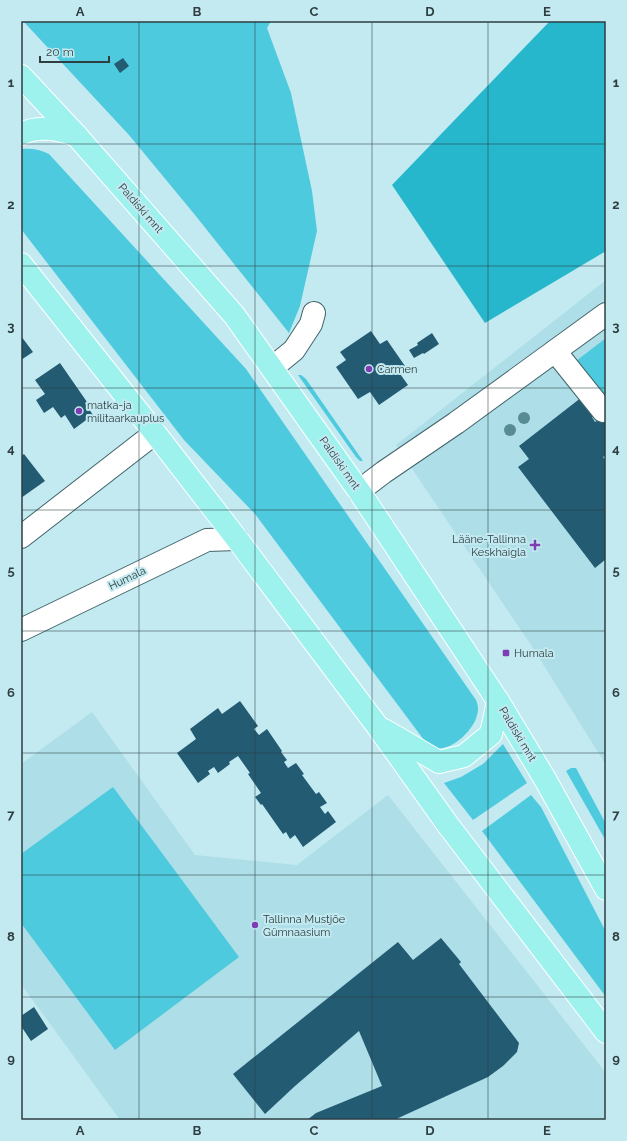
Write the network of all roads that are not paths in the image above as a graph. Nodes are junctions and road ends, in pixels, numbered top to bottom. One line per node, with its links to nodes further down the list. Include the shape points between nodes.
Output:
1 (21, 76): 3 (main road, Paldiski mnt)
2 (21, 134): 3 (main road, via 40,129 56,129)
3 (76, 135): 8 (main road, Paldiski mnt, via 234,315)
4 (21, 264): 10 (main road)
5 (314, 313): 8 (street, via 311,324 294,350)
6 (606, 314): 7 (street)
7 (555, 351): 9 (street); 11 (street)
8 (272, 368): 11 (main road, Paldiski mnt)
9 (602, 410)
10 (155, 432): 12 (street); 13 (main road)
11 (359, 491): 15 (main road, Paldiski mnt)
12 (21, 537)
13 (236, 539): 14 (street, Humala, via 207,540); 16 (main road)
14 (21, 630)
15 (498, 701): 16 (main road, via 491,734 464,756 440,762); 17 (main road, Paldiski mnt)
16 (378, 727): 18 (main road, via 448,825)
17 (606, 889)
18 (606, 1032)

